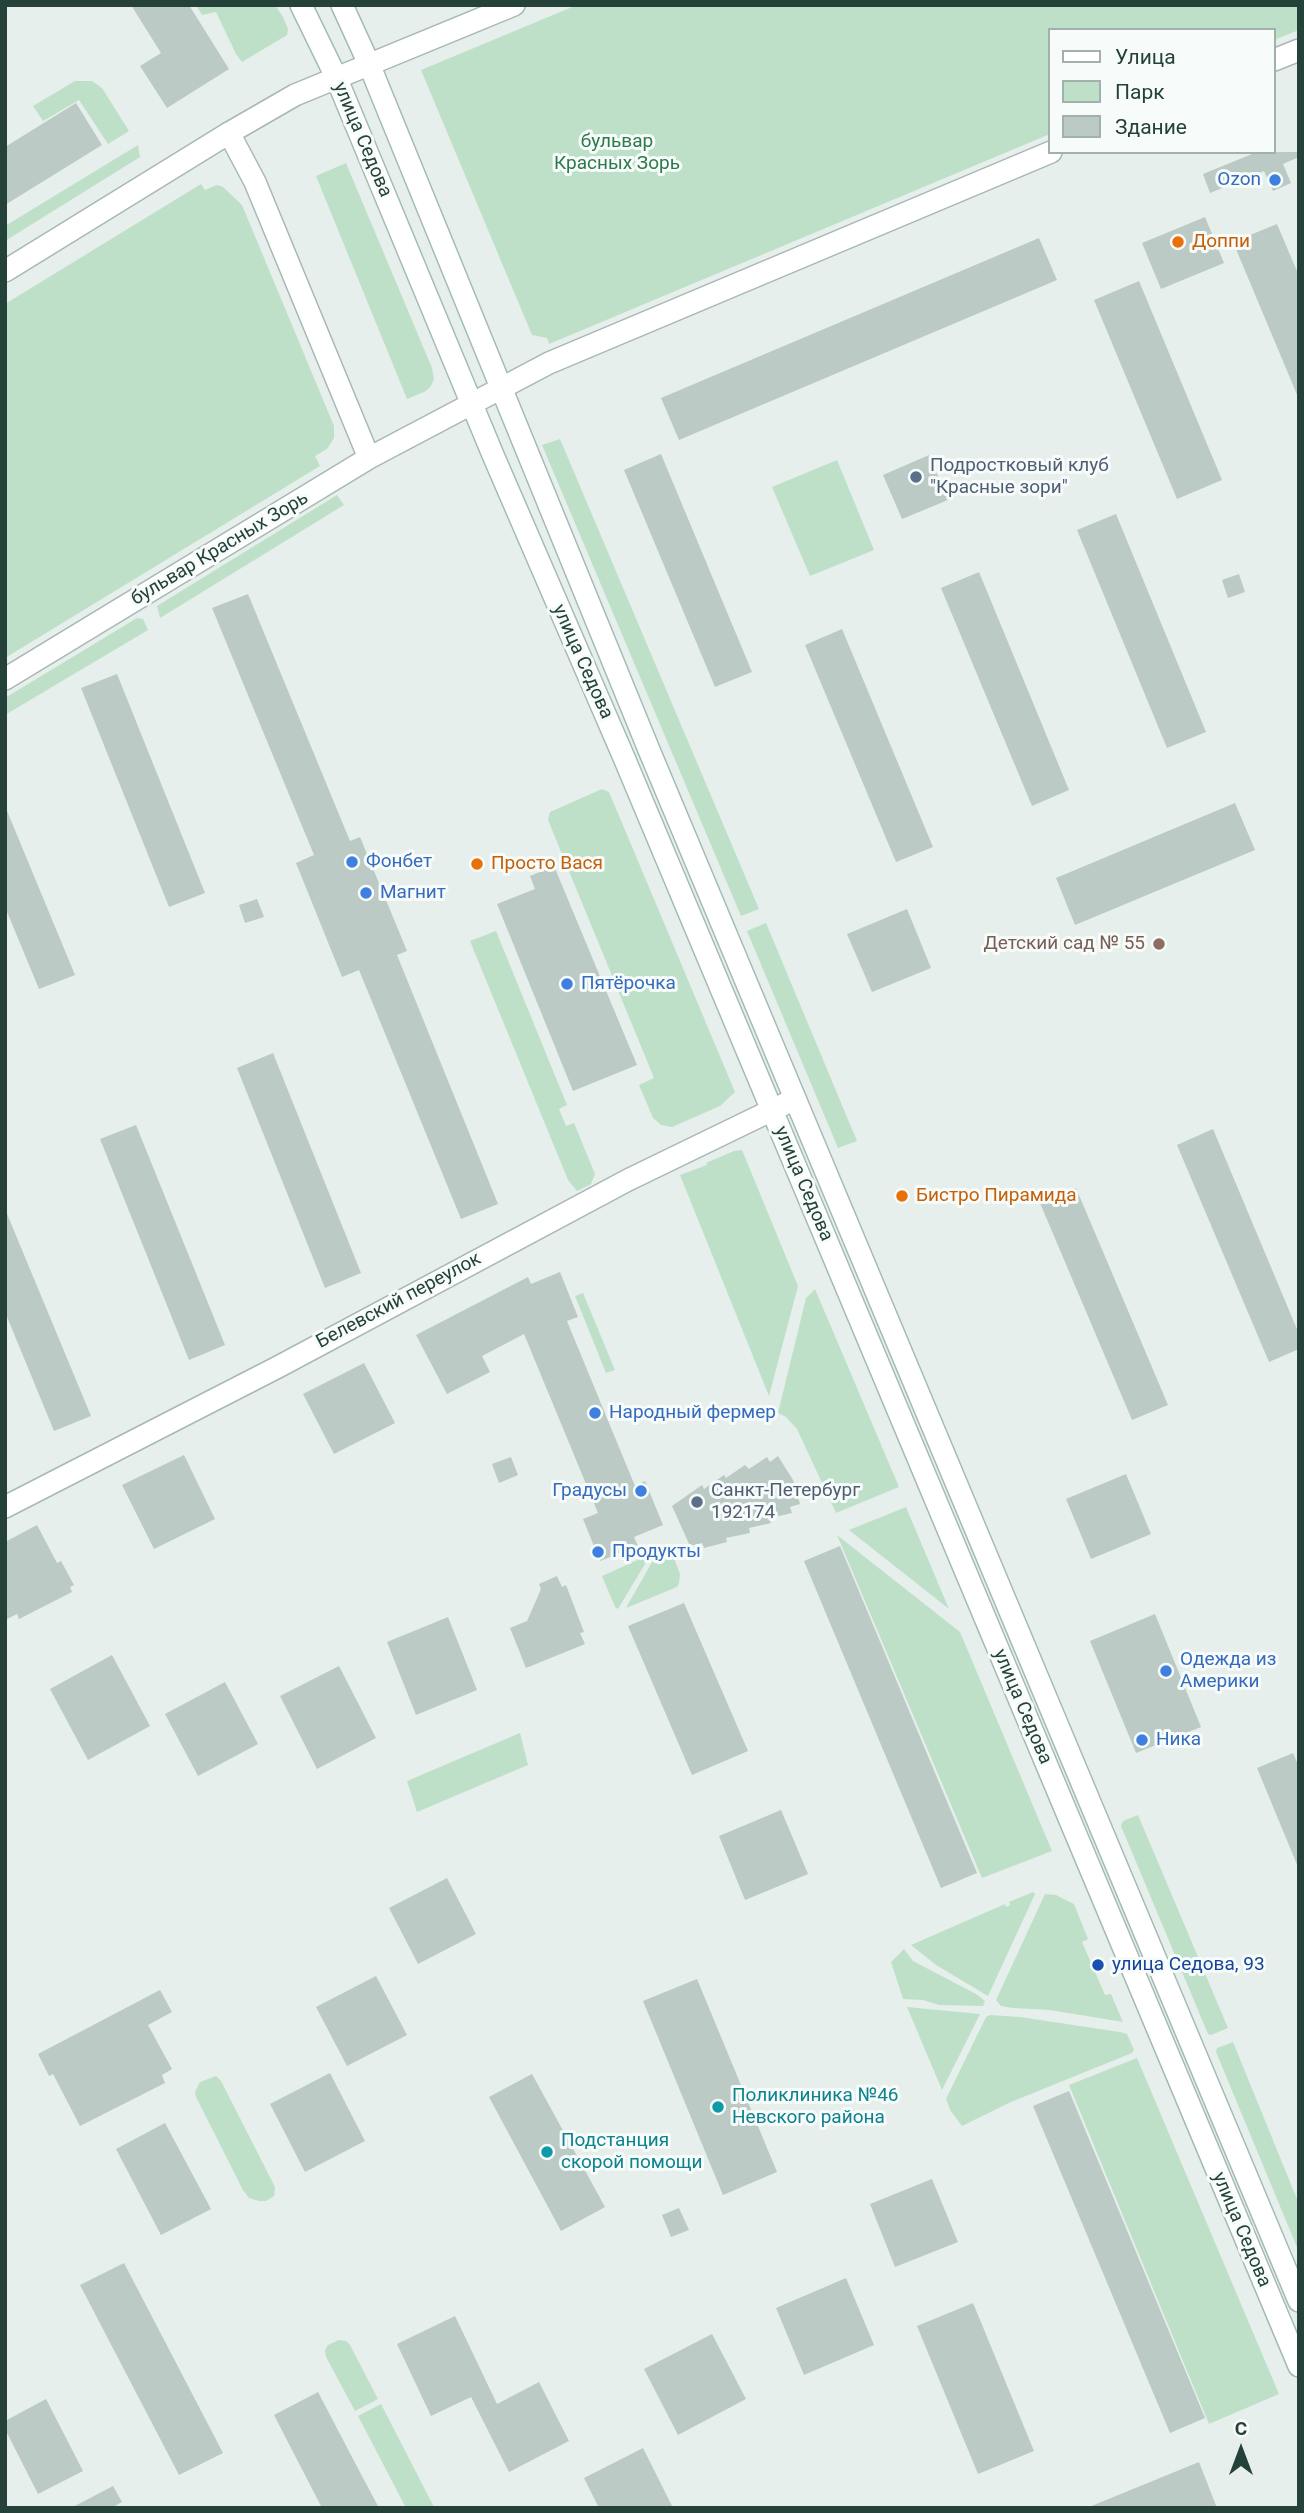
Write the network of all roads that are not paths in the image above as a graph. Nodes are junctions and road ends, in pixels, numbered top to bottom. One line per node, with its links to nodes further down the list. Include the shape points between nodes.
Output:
1 (301, 5): 7 (main road, улица Седова)
2 (342, 5): 6 (main road, улица Седова)
3 (514, 5): 6 (main road)
4 (1299, 50): 5 (main road)
5 (1276, 59)
6 (369, 64): 7 (main road); 11 (main road, улица Седова)
7 (336, 77): 8 (main road); 12 (main road, улица Седова)
8 (229, 133): 10 (main road); 13 (main road, via 256,181)
9 (1048, 153): 11 (main road, бульвар Красных Зорь, via 549,363)
10 (5, 271)
11 (501, 388): 12 (main road, бульвар Красных Зорь); 15 (main road, улица Седова)
12 (472, 404): 13 (main road, бульвар Красных Зорь); 16 (main road, улица Седова)
13 (369, 458): 14 (main road, бульвар Красных Зорь)
14 (5, 679)
15 (795, 1099): 16 (main road, Белевский переулок); 18 (main road, улица Седова)
16 (772, 1110): 17 (main road, Белевский переулок, via 570,1210); 19 (main road, улица Седова)
17 (5, 1507)
18 (1299, 2301)
19 (1299, 2366)

